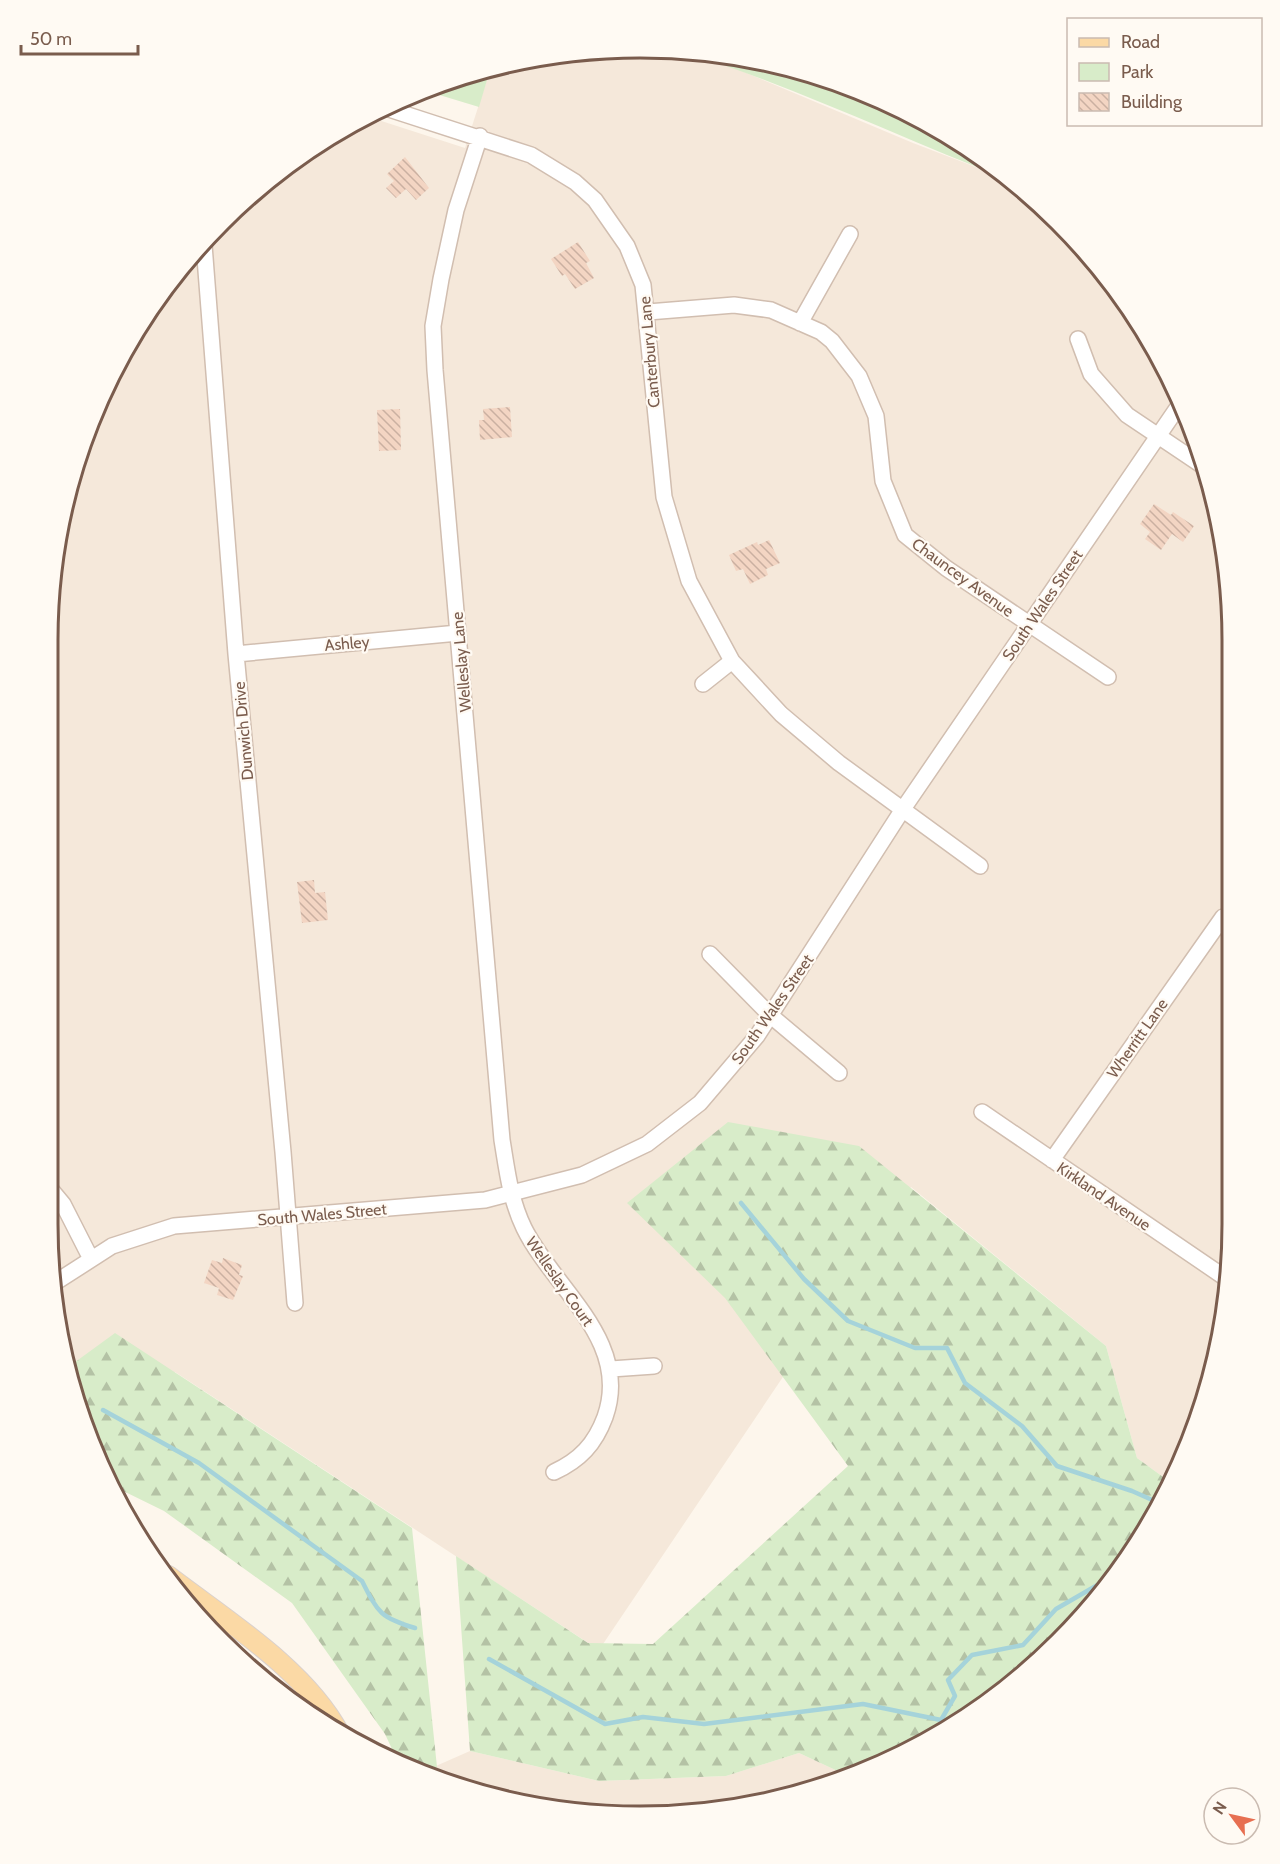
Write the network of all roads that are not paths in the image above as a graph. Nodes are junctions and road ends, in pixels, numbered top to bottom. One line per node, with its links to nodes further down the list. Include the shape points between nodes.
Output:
1 (398, 111): 2 (street, Canterbury Lane)
2 (480, 136): 5 (street, Canterbury Lane, via 531,155 575,182 595,200 627,246 643,285); 12 (street, Welleslay Lane, via 456,210 433,326)
3 (850, 234): 6 (street)
4 (205, 255): 13 (street, Dunwich Drive)
5 (648, 312): 6 (street, Chauncey Avenue, via 734,305 771,310); 14 (street, Canterbury Lane, via 664,497 689,581)
6 (800, 323): 11 (street, Chauncey Avenue, via 832,341 859,376 876,416 883,482 906,535 946,568)
7 (1078, 339): 9 (street, via 1091,374 1127,415)
8 (1175, 412): 9 (street, South Wales Street)
9 (1158, 436): 10 (street); 11 (street, South Wales Street)
10 (1193, 459)
11 (1030, 624): 15 (street, Chauncey Avenue); 17 (street, South Wales Street)
12 (458, 633): 13 (street, Ashley); 25 (street, Welleslay Lane, via 498,1106)
13 (236, 654): 27 (street, Dunwich Drive)
14 (732, 661): 16 (street); 17 (street, Canterbury Lane, via 781,714 839,763)
15 (1108, 677)
16 (703, 684)
17 (903, 809): 18 (street, Canterbury Lane); 21 (street, South Wales Street)
18 (980, 866)
19 (1222, 918): 24 (street, Wherritt Lane)
20 (710, 954): 21 (street)
21 (770, 1015): 22 (street); 25 (street, South Wales Street, via 700,1103 647,1144 582,1175)
22 (838, 1073)
23 (982, 1112): 24 (street, Kirkland Avenue)
24 (1052, 1160): 29 (street, Kirkland Avenue)
25 (510, 1192): 27 (street, South Wales Street, via 485,1200); 33 (street, Welleslay Court, via 524,1228 581,1309)
26 (58, 1198): 28 (street)
27 (288, 1217): 28 (street, South Wales Street, via 174,1226 112,1245); 31 (street, Dunwich Drive)
28 (91, 1259): 30 (street, South Wales Street)
29 (1219, 1274)
30 (61, 1279)
31 (295, 1303)
32 (654, 1366): 33 (street)
33 (611, 1369): 34 (street, Welleslay Court, via 610,1402 588,1449)
34 (554, 1472)
35 (195, 1597): 36 (main road, via 291,1673)
36 (325, 1712)

